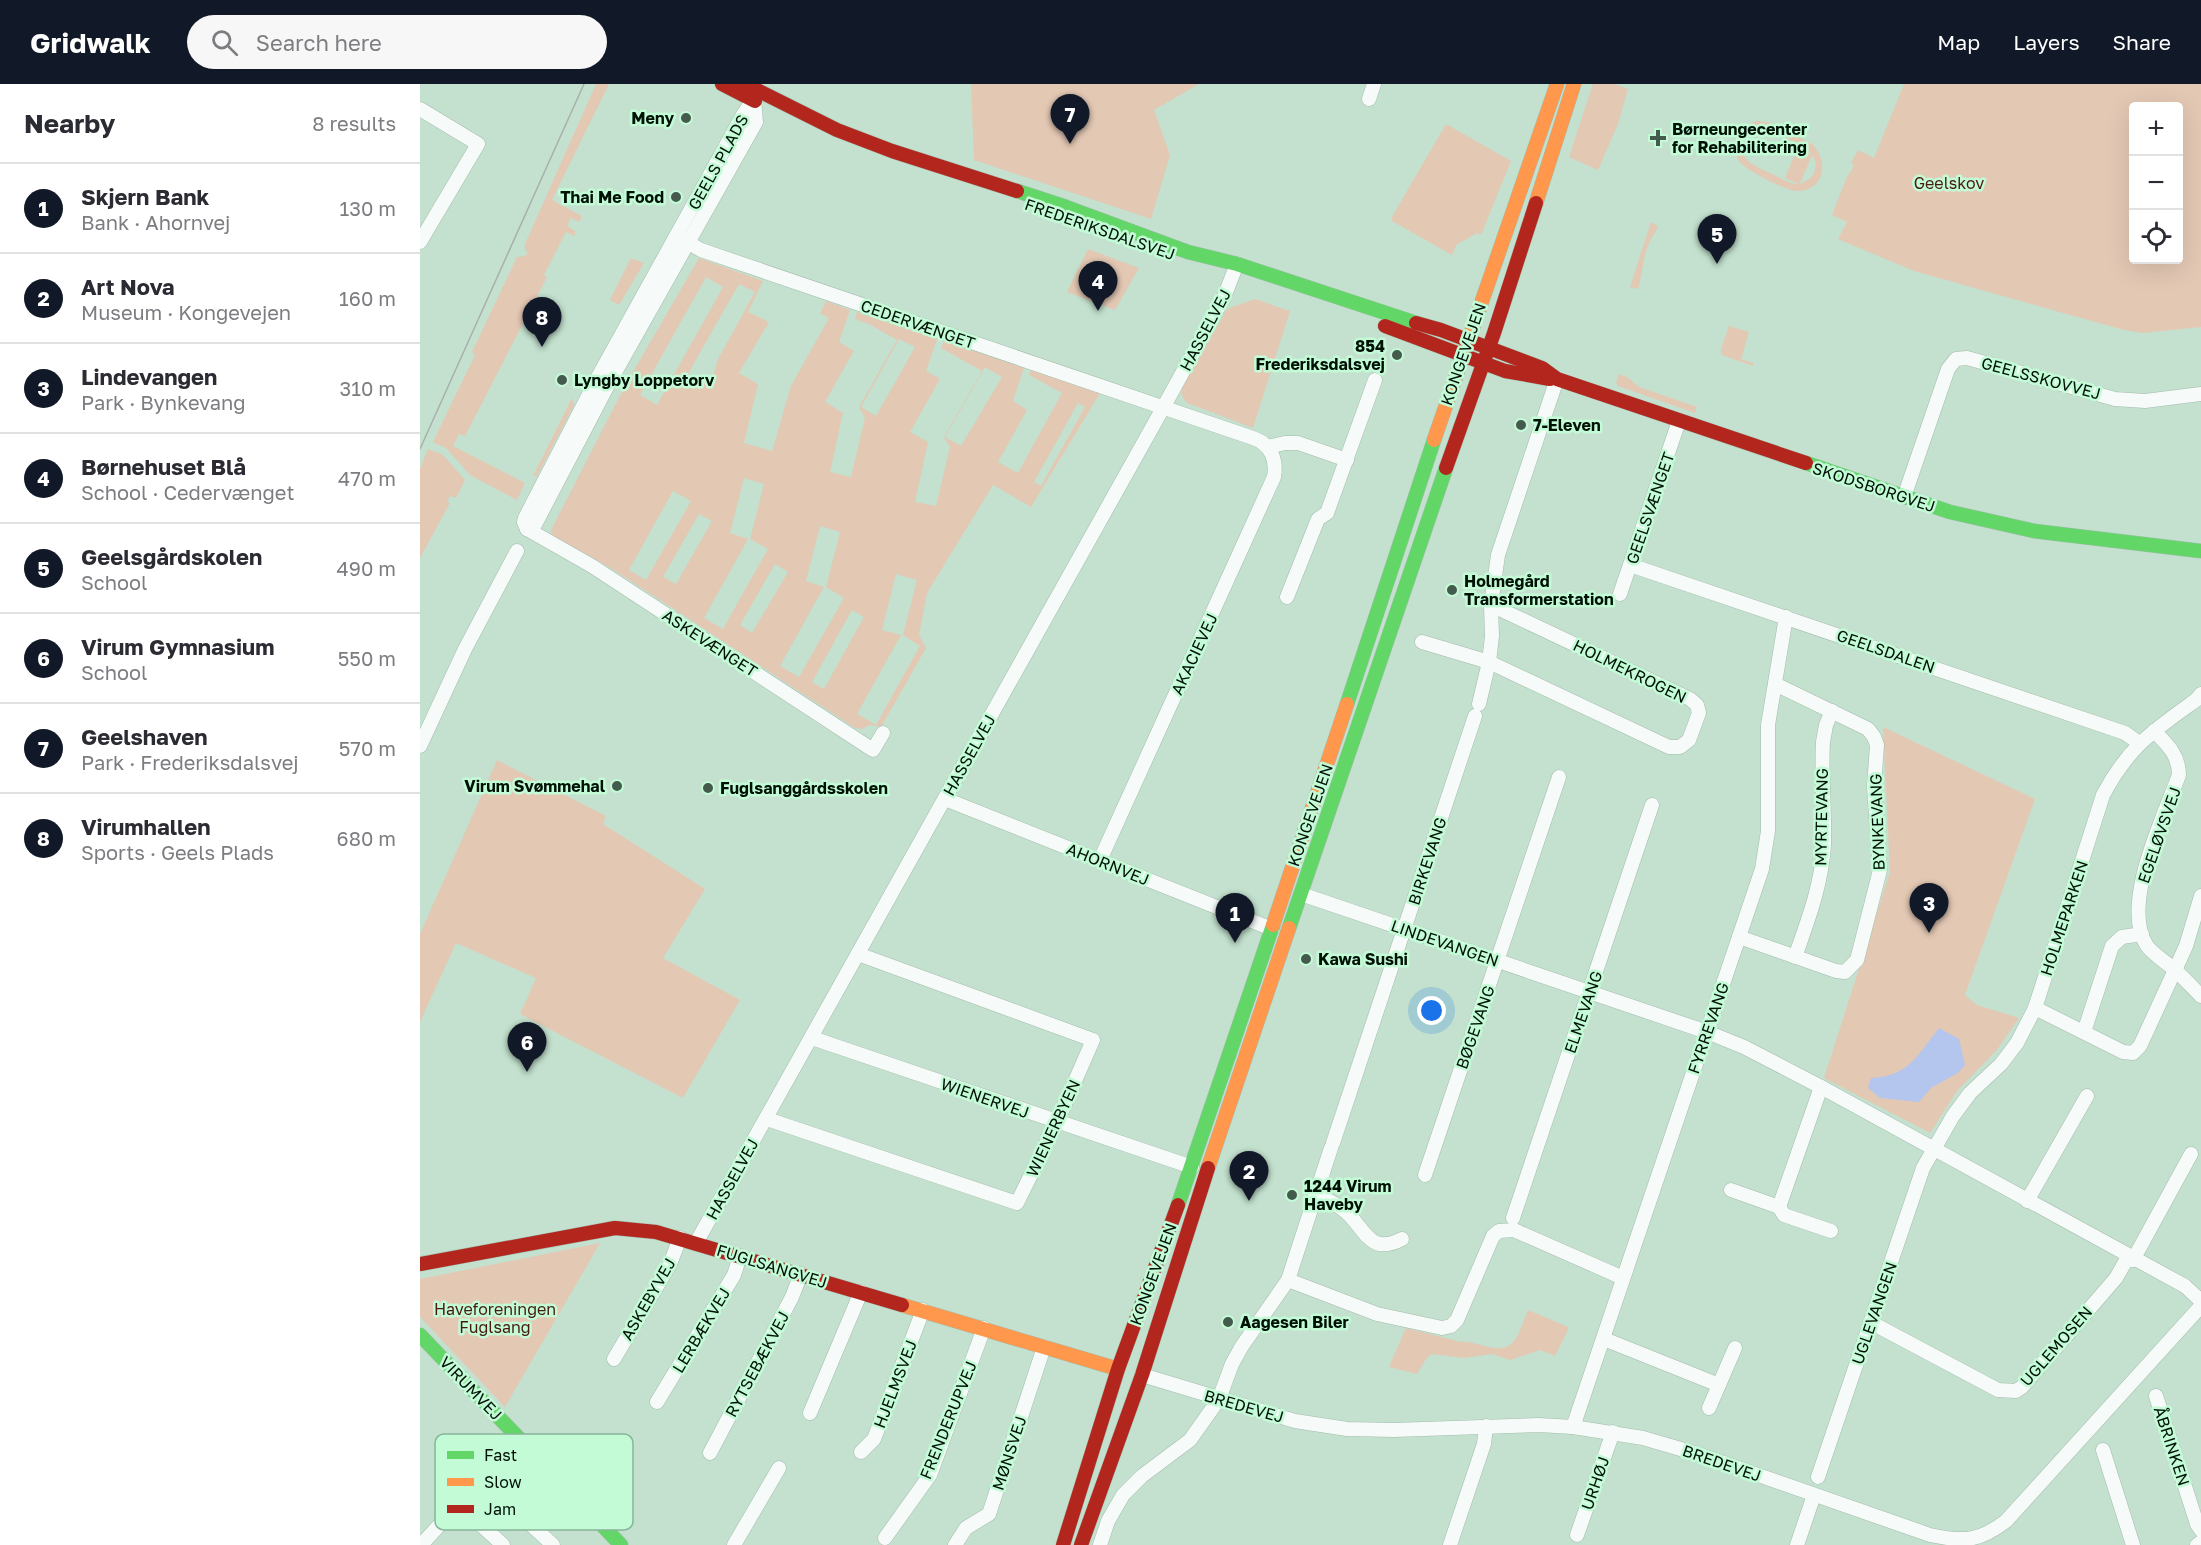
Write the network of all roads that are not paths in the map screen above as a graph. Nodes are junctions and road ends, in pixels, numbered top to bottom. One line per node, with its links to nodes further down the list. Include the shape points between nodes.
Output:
1 (722, 84): 6 (main road, FREDERIKSDALSVEJ)
2 (745, 84): 6 (main road, FREDERIKSDALSVEJ)
3 (1374, 84): 7 (street)
4 (1557, 84): 12 (main road, KONGEVEJEN, via 1510,221)
5 (1574, 84): 12 (main road, KONGEVEJEN)
6 (758, 92): 9 (street, GEELS PLADS); 11 (main road, FREDERIKSDALSVEJ, via 854,146)
7 (1370, 99)
8 (420, 109): 10 (street, via 478,144)
9 (683, 239): 17 (street, CEDERVÆNGET, via 701,250); 22 (street, GEELS PLADS, via 593,385 525,518)
10 (420, 242)
11 (1235, 269): 12 (main road, FREDERIKSDALSVEJ); 13 (main road, FREDERIKSDALSVEJ); 17 (street, HASSELVEJ, via 1224,297)
12 (1478, 344): 13 (main road, KONGEVEJEN); 13 (main road, KONGEVEJEN); 14 (main road, SKODSBORGVEJ, via 1542,368)
13 (1473, 358): 14 (main road, SKODSBORGVEJ, via 1520,374); 43 (main road, KONGEVEJEN, via 1444,473); 45 (main road, KONGEVEJEN)
14 (1557, 379): 18 (main road, SKODSBORGVEJ); 28 (street, via 1498,555)
15 (1375, 380): 20 (street)
16 (2201, 394): 21 (street, GEELSSKOVVEJ, via 2145,401 2115,399 1967,358 1956,359 1948,369)
17 (1163, 408): 19 (street, via 1259,440); 40 (street, HASSELVEJ)
18 (1679, 421): 21 (main road, SKODSBORGVEJ); 25 (street, GEELSVÆNGET)
19 (1268, 447): 20 (street, via 1298,443); 42 (street, AKACIEVEJ, via 1276,466 1275,477)
20 (1347, 460): 27 (street)
21 (1904, 497): 24 (main road, SKODSBORGVEJ, via 1960,515 2034,531)
22 (527, 529): 36 (street, ASKEVÆNGET, via 608,576 873,750)
23 (517, 550): 38 (street)
24 (2201, 551)
25 (1630, 565): 26 (street, GEELSVÆNGET); 29 (street, GEELSDALEN)
26 (1620, 594)
27 (1287, 597)
28 (1491, 605): 31 (street); 31 (street, HOLMEKROGEN, via 1690,699 1699,713 1689,740 1680,747 1669,747)
29 (1786, 617): 32 (street, FYRREVANG); 37 (street, GEELSDALEN, via 2125,733)
30 (1422, 642): 31 (street, HOLMEKROGEN)
31 (1489, 662): 46 (street, BIRKEVANG, via 1477,710)
32 (1775, 684): 34 (street, BYNKEVANG); 48 (street, FYRREVANG, via 1767,748 1768,831 1762,869)
33 (2201, 694): 35 (street, HOLMEPARKEN)
34 (1832, 711): 50 (street, MYRTEVANG, via 1823,742 1824,845 1813,905); 50 (street, BYNKEVANG, via 1868,729 1877,744 1874,787 1880,858 1878,883 1853,966 1845,972 1836,971)
35 (2154, 730): 37 (street, HOLMEPARKEN); 47 (street, EGELØVSVEJ, via 2176,756 2179,775 2144,870 2139,918)
36 (883, 733)
37 (2139, 743): 55 (street, HOLMEPARKEN, via 2103,795)
38 (420, 746)
39 (1558, 777): 51 (street, BØGEVANG)
40 (945, 799): 42 (street, AHORNVEJ); 49 (street, HASSELVEJ)
41 (1652, 805): 53 (street, ELMEVANG)
42 (1100, 860): 45 (street, AHORNVEJ)
43 (1301, 894): 46 (street, LINDEVANGEN); 94 (main road, KONGEVEJEN)
44 (2201, 896): 52 (street)
45 (1272, 929): 65 (main road, KONGEVEJEN)
46 (1404, 929): 51 (street, LINDEVANGEN); 68 (street, BIRKEVANG)
47 (2142, 934): 52 (street, via 2147,945); 57 (street, via 2122,937 2112,946)
48 (1739, 937): 50 (street, BYNKEVANG); 56 (street, FYRREVANG)
49 (858, 954): 58 (street, HASSELVEJ); 62 (street, WIENERBYEN, via 1093,1040)
50 (1795, 957)
51 (1497, 960): 53 (street, LINDEVANGEN); 66 (street, BØGEVANG)
52 (2175, 970): 54 (street); 57 (street, via 2140,1046 2133,1053 2123,1052)
53 (1590, 992): 56 (street, LINDEVANGEN); 71 (street, ELMEVANG)
54 (2201, 996)
55 (2035, 1008): 57 (street); 63 (street, HOLMEPARKEN, via 2007,1057 1970,1093)
56 (1707, 1032): 59 (street, LINDEVANGEN); 80 (street, FYRREVANG)
57 (2084, 1032)
58 (812, 1038): 61 (street, HASSELVEJ); 62 (street, WIENERVEJ)
59 (1821, 1087): 63 (street, LINDEVANGEN); 70 (street)
60 (2087, 1096): 69 (street)
61 (766, 1119): 62 (street, WIENERBYEN, via 1017,1203); 75 (street, HASSELVEJ)
62 (1057, 1122): 65 (street, WIENERVEJ)
63 (1932, 1149): 69 (street, LINDEVANGEN); 86 (street, UGLEVANGEN)
64 (2191, 1154): 77 (street)
65 (1192, 1167): 93 (main road, KONGEVEJEN)
66 (1425, 1175)
67 (1731, 1190): 70 (street)
68 (1315, 1194): 74 (street, via 1347,1212 1380,1245); 81 (street, BIRKEVANG)
69 (2027, 1202): 77 (street, LINDEVANGEN)
70 (1779, 1207): 72 (street, via 1784,1215)
71 (1513, 1218)
72 (1831, 1231)
73 (680, 1239): 75 (main road, FUGLSANGVEJ); 78 (main road, FUGLSANGVEJ, via 637,1229 612,1229); 92 (street, ASKEBYVEJ, via 670,1264)
74 (1401, 1239)
75 (696, 1243): 76 (main road, FUGLSANGVEJ)
76 (740, 1256): 79 (main road, FUGLSANGVEJ); 98 (street, LERBÆKVEJ, via 734,1275)
77 (2131, 1258): 83 (street, LINDEVANGEN, via 2185,1286); 86 (street, UGLEMOSEN, via 2016,1391 1998,1390)
78 (420, 1264)
79 (801, 1274): 82 (main road, FUGLSANGVEJ); 107 (street, RYTSEBÆKVEJ)
80 (1623, 1278): 81 (street, via 1506,1229 1493,1236 1451,1326 1442,1328 1377,1314); 89 (street, FYRREVANG)
81 (1288, 1280): 97 (street, BIRKEVANG, via 1242,1346)
82 (861, 1292): 85 (main road, FUGLSANGVEJ); 100 (street)
83 (2201, 1301)
84 (2201, 1306): 118 (street, BREDEVEJ, via 2006,1521)
85 (923, 1310): 87 (main road, FUGLSANGVEJ); 106 (street, HJELMSVEJ, via 874,1439)
86 (1870, 1322): 109 (street, UGLEVANGEN)
87 (984, 1328): 90 (main road, FUGLSANGVEJ); 117 (street, FRENDERUPVEJ, via 930,1475)
88 (420, 1335): 104 (main road, VIRUMVEJ)
89 (1604, 1339): 95 (street); 102 (street, FYRREVANG)
90 (1044, 1347): 93 (main road, FUGLSANGVEJ); 125 (street, MØNSVEJ, via 989,1514 966,1528)
91 (1735, 1348): 95 (street)
92 (614, 1359)
93 (1118, 1369): 126 (main road, KONGEVEJEN)
94 (1142, 1375): 97 (street, BREDEVEJ); 127 (main road, KONGEVEJEN)
95 (1719, 1385): 99 (street)
96 (2156, 1395): 115 (street, ÅBRINKEN)
97 (1219, 1399): 101 (street, BREDEVEJ, via 1295,1422 1347,1429); 128 (street, via 1190,1440 1123,1495)
98 (657, 1402)
99 (1709, 1408)
100 (810, 1413)
101 (1486, 1426): 102 (street, BREDEVEJ); 129 (street, via 1484,1444)
102 (1573, 1427): 103 (street, BREDEVEJ)
103 (1613, 1432): 110 (street, BREDEVEJ, via 1701,1455); 116 (street, URHØJ)
104 (515, 1434)
105 (2103, 1450): 131 (street)
106 (861, 1452)
107 (710, 1453)
108 (779, 1468): 124 (street)
109 (1818, 1477)
110 (1814, 1495): 118 (street, BREDEVEJ, via 1930,1536); 130 (street)
111 (435, 1529): 120 (street)
112 (487, 1530): 121 (street)
113 (537, 1530): 122 (street)
114 (607, 1530): 123 (main road, VIRUMVEJ)
115 (2201, 1530)
116 (1577, 1535)
117 (885, 1538)
118 (1981, 1542)
119 (2201, 1542): 132 (street)
120 (421, 1545)
121 (503, 1545)
122 (553, 1545)
123 (621, 1545)
124 (734, 1545)
125 (955, 1545)
126 (1063, 1545)
127 (1081, 1545)
128 (1100, 1545)
129 (1450, 1545)
130 (1797, 1545)
131 (2133, 1545)
132 (2197, 1545)

